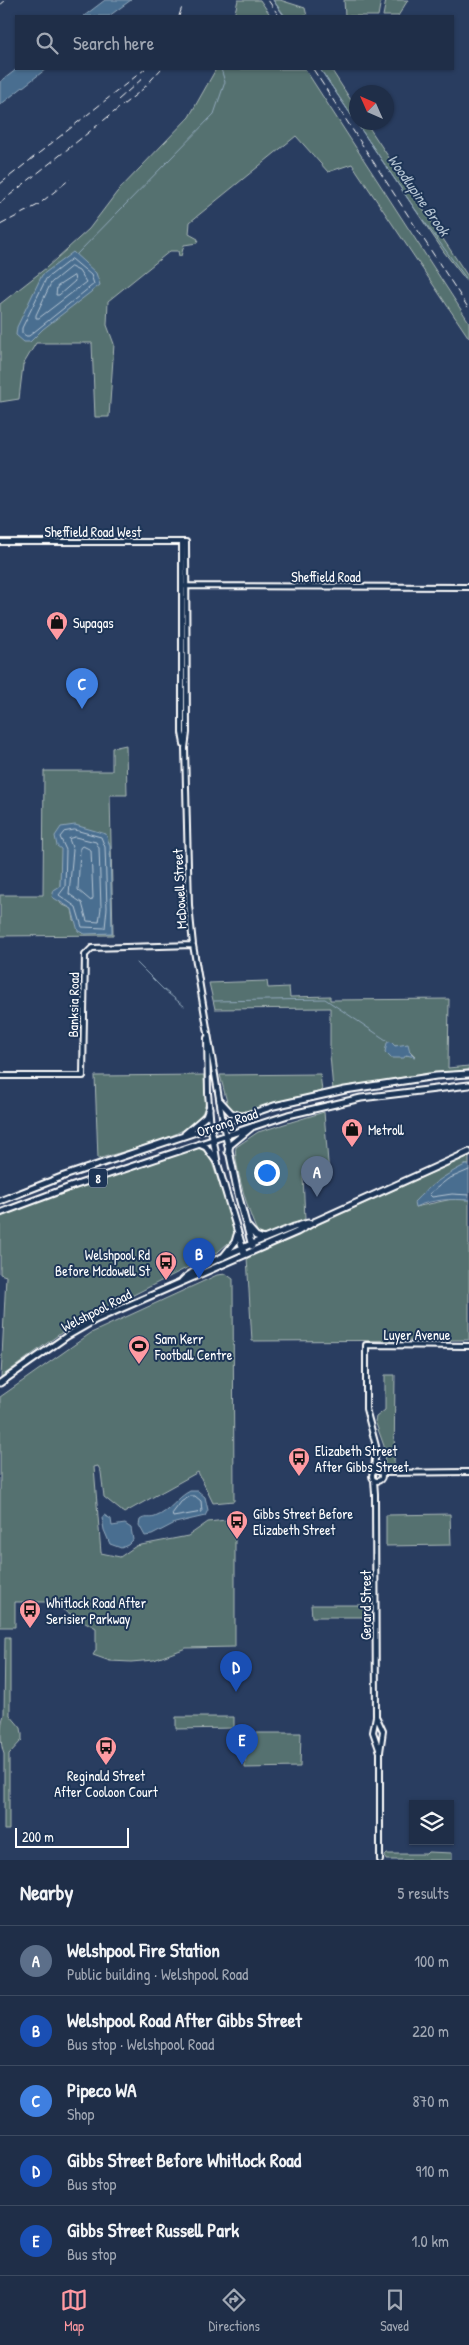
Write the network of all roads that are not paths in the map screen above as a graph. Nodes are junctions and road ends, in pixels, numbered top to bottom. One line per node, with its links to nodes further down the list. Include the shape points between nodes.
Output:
1 (0, 542): 2 (street, Sheffield Road West)
2 (184, 542): 3 (street, McDowell Street)
3 (184, 586): 4 (street, Sheffield Road); 5 (street, McDowell Street, via 180,675)
4 (469, 588)
5 (193, 944): 6 (street, McDowell Street); 8 (street, Banksia Road, via 92,948 85,955 83,1076)
6 (207, 1028): 10 (street, McDowell Street); 11 (street, McDowell Street)
7 (469, 1074): 12 (main road, Orrong Road / 8, via 345,1090)
8 (0, 1076)
9 (469, 1085): 14 (main road, Orrong Road / 8, via 361,1098)
10 (220, 1101): 12 (main road, via 231,1113); 13 (street, McDowell Street)
11 (208, 1108): 15 (street, McDowell Street); 17 (main road, via 206,1116)
12 (241, 1116): 13 (main road, Orrong Road / 8)
13 (223, 1122): 15 (main road, Orrong Road / 8); 16 (main road, McDowell Street)
14 (256, 1124): 16 (main road, Orrong Road / 8); 20 (main road, via 230,1145)
15 (211, 1127): 17 (main road, Orrong Road / 8); 18 (main road, McDowell Street)
16 (224, 1134): 18 (main road, Orrong Road / 8); 20 (main road, McDowell Street)
17 (181, 1137): 23 (main road, Orrong Road / 8)
18 (212, 1138): 19 (main road, Orrong Road / 8); 22 (main road, McDowell Street)
19 (196, 1144): 22 (main road, via 206,1147); 24 (main road, Orrong Road / 8)
20 (228, 1152): 26 (main road, McDowell Street)
21 (469, 1152): 25 (main road, Welshpool Road)
22 (217, 1162): 27 (main road, McDowell Street)
23 (0, 1201)
24 (0, 1213)
25 (316, 1221): 28 (main road, Welshpool Road); 31 (main road, Welshpool Road)
26 (246, 1224): 28 (main road, via 256,1236); 29 (main road, McDowell Street)
27 (237, 1235): 30 (main road, McDowell Street); 33 (main road)
28 (266, 1239): 29 (main road, Welshpool Road)
29 (252, 1245): 30 (main road, Welshpool Road); 31 (main road, McDowell Street)
30 (242, 1249): 32 (main road, McDowell Street); 33 (main road, Welshpool Road)
31 (254, 1251): 32 (main road, Welshpool Road)
32 (245, 1255): 34 (main road, Welshpool Road)
33 (222, 1258): 34 (main road, Welshpool Road)
34 (182, 1281): 36 (main road, Welshpool Road, via 82,1326)
35 (469, 1346): 37 (street, Luyer Avenue, via 366,1345 366,1409)
36 (0, 1383)
37 (377, 1458): 38 (street); 40 (street)
38 (374, 1471): 40 (street); 41 (street, Gerard Street)
39 (469, 1472): 40 (street)
40 (381, 1474): 42 (street, Gerard Street)
41 (374, 1480): 42 (street); 43 (street, Gerard Street)
42 (379, 1481): 43 (street, Gerard Street)
43 (376, 1494): 44 (street, Gerard Street)
44 (376, 1716): 45 (street, Gerard Street, via 373,1732); 45 (street, Gerard Street, via 383,1731)
45 (380, 1752): 46 (street, Gerard Street)
46 (380, 1860)

